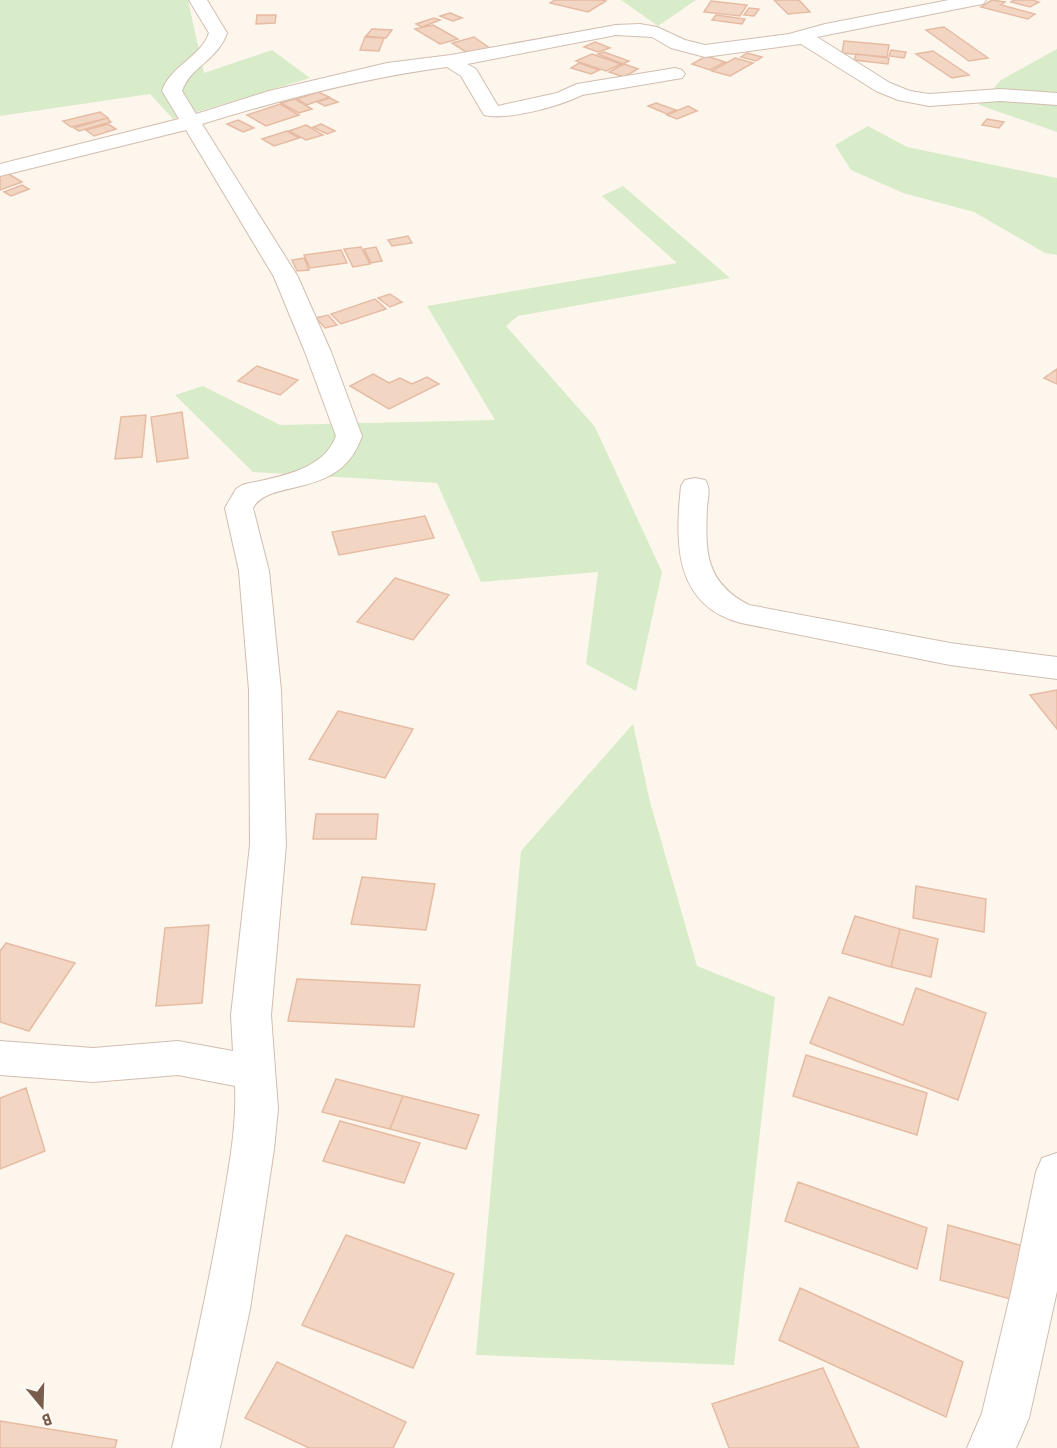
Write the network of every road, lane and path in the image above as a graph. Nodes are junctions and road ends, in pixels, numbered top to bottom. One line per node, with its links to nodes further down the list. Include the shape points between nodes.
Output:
1 (198, 0): 7 (street, via 218,33 212,48 173,86 172,92)
2 (977, 0): 3 (street)
3 (796, 38): 4 (street, via 705,51 678,44 657,32 616,30); 6 (street, via 809,40 883,87 905,96 929,100 1001,95)
4 (451, 61): 5 (street, via 469,73 491,111 496,112 563,97 577,90); 7 (street, via 333,81)
5 (675, 74)
6 (1057, 99)
7 (190, 123): 8 (street); 12 (street, via 286,277 349,436 342,456 331,466 252,491 239,508 254,571 265,690 268,845 251,1015)
8 (0, 170)
9 (695, 486): 10 (street, via 694,558 704,585 727,607 950,654)
10 (1057, 668)
11 (0, 1059): 12 (street, via 93,1065 178,1058)
12 (255, 1072): 14 (street, via 253,1149 227,1309)
13 (1057, 1172): 15 (street, via 1005,1418)
14 (196, 1448)
15 (991, 1448)

